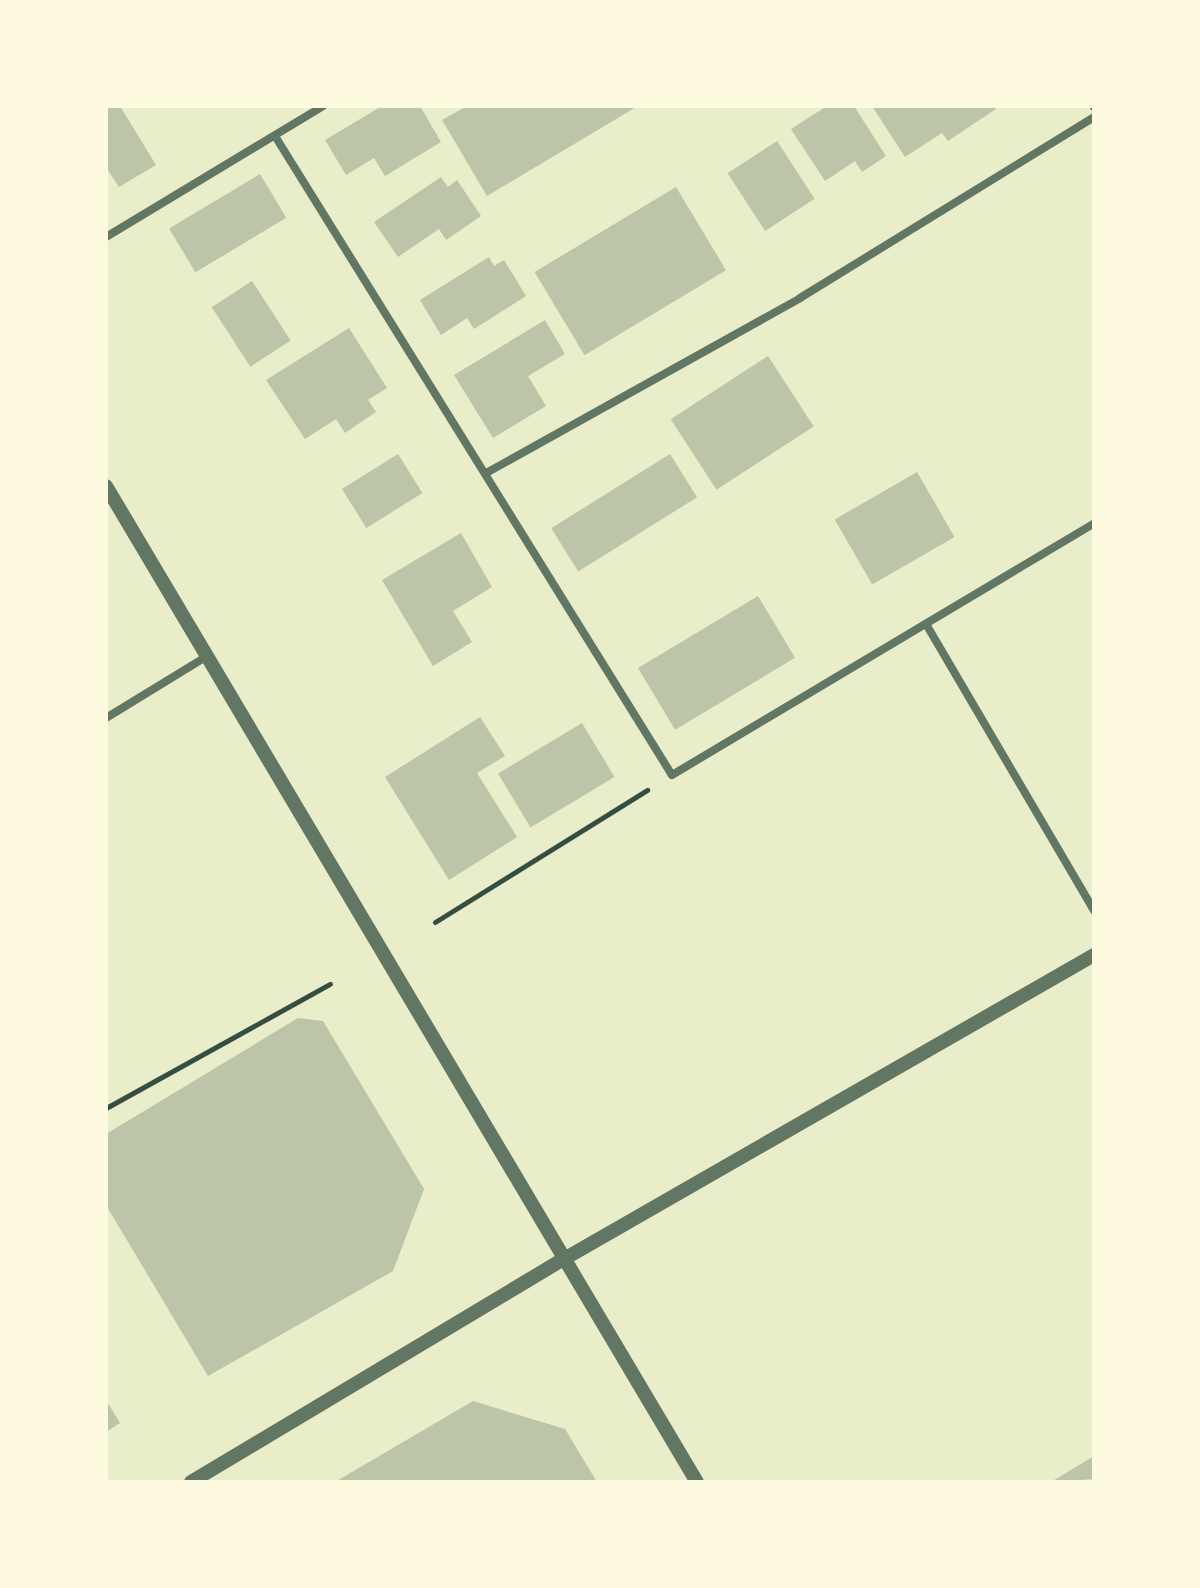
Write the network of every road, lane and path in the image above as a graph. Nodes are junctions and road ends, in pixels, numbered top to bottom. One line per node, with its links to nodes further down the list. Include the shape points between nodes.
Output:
1 (323, 106): 3 (street)
2 (1094, 117): 5 (street, via 800,298)
3 (275, 136): 4 (street); 5 (street)
4 (106, 237)
5 (488, 472): 11 (street)
6 (106, 486): 9 (street)
7 (1094, 523): 8 (street)
8 (926, 624): 11 (street); 12 (street)
9 (207, 656): 10 (street); 17 (street)
10 (106, 718)
11 (672, 775): 13 (path)
12 (1094, 910)
13 (435, 922)
14 (1094, 955): 17 (street)
15 (330, 984): 16 (path)
16 (106, 1108)
17 (564, 1259): 18 (street); 19 (street)
18 (191, 1482)
19 (697, 1482)

